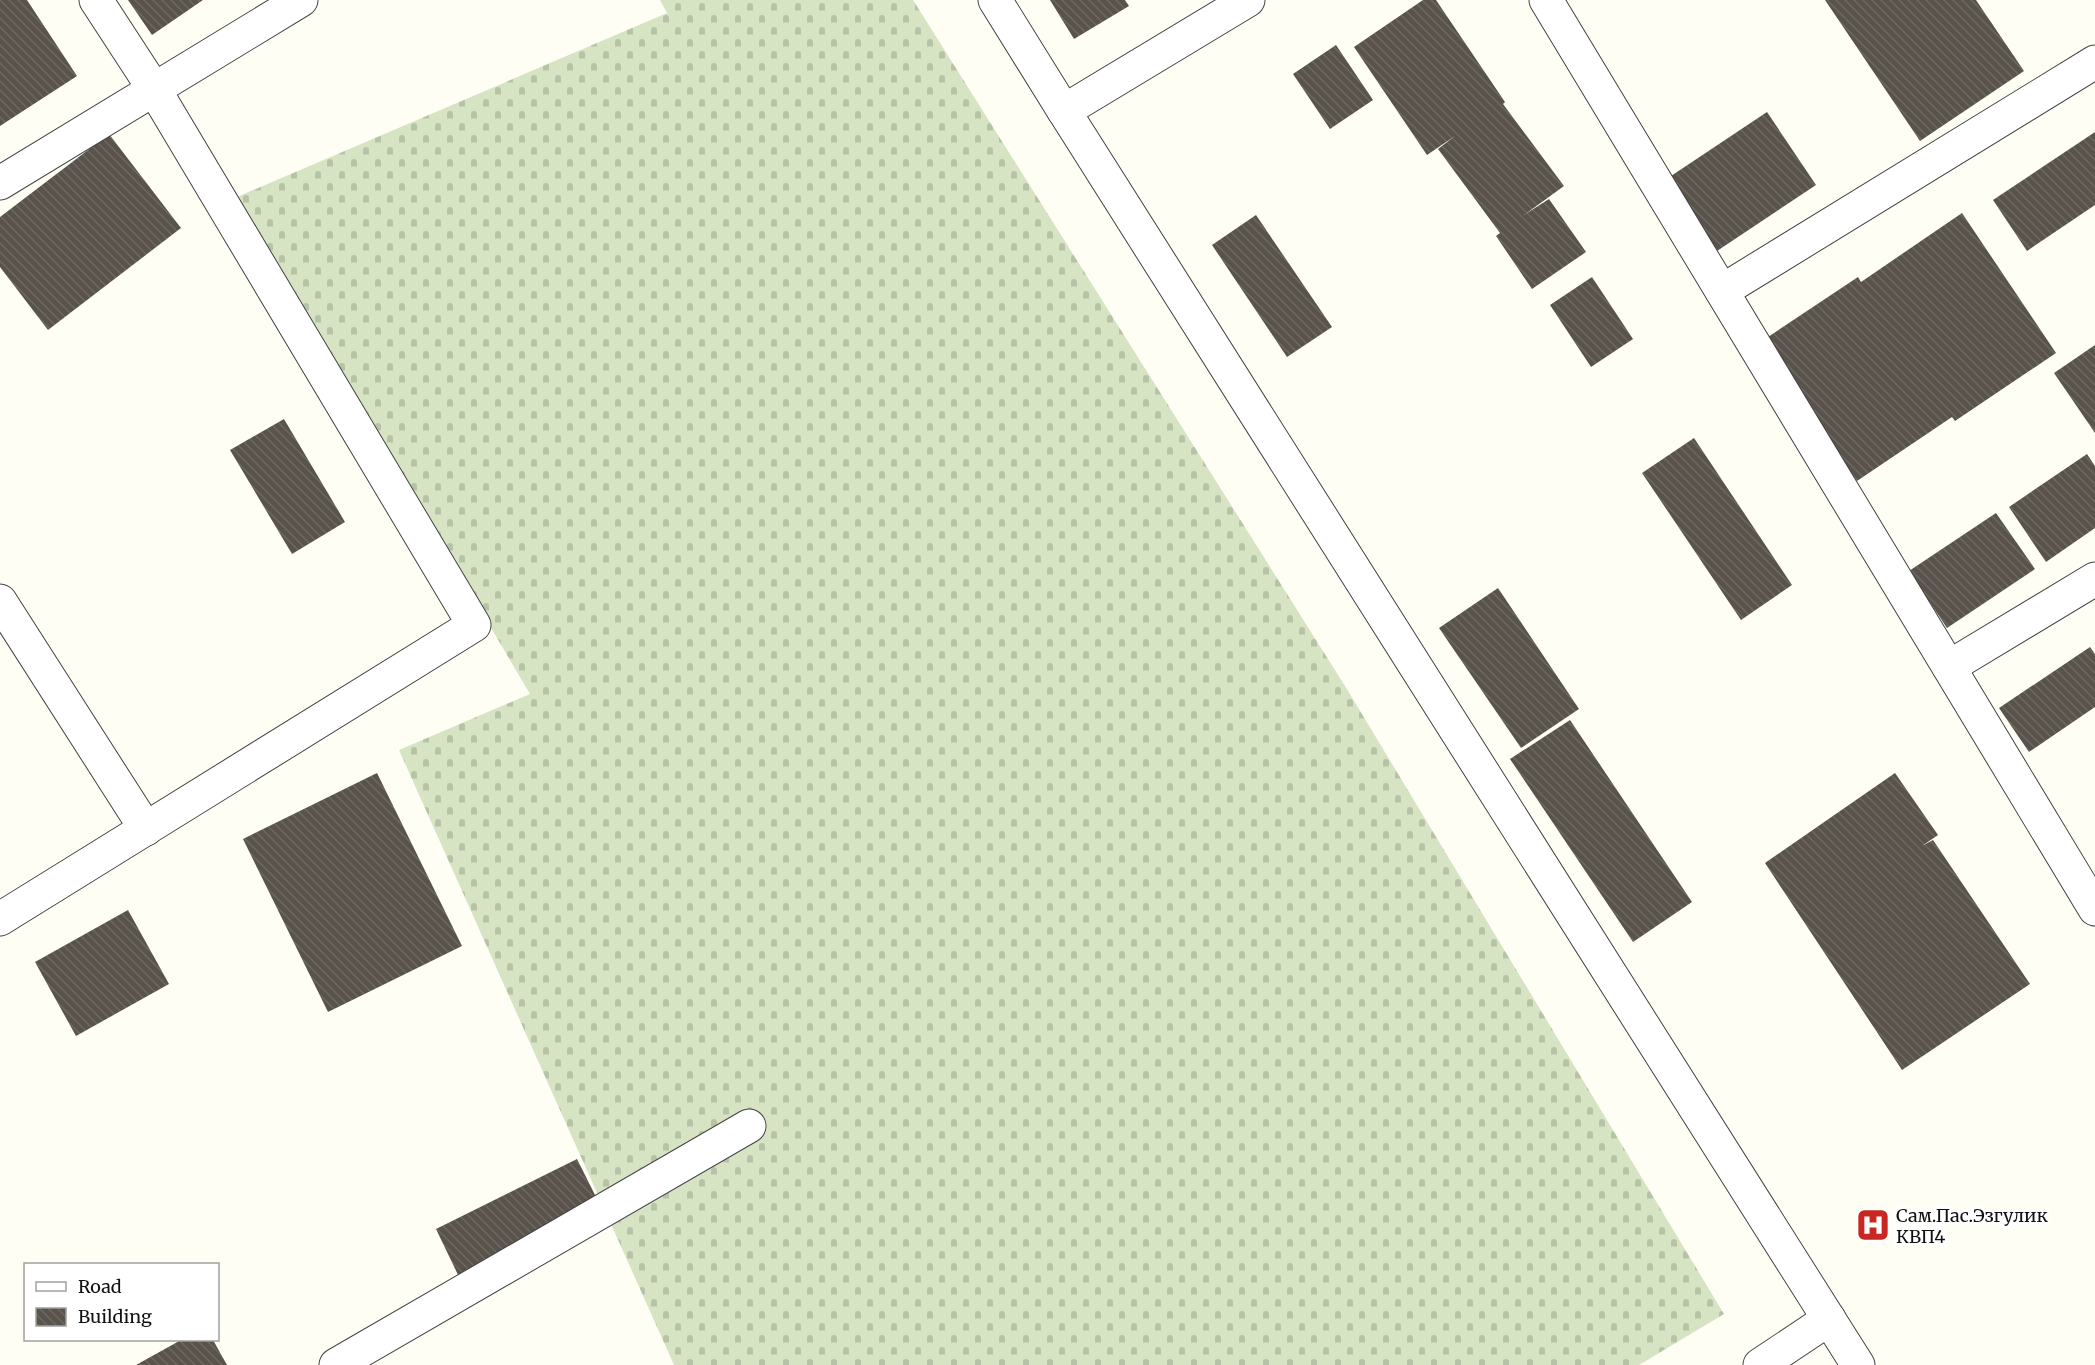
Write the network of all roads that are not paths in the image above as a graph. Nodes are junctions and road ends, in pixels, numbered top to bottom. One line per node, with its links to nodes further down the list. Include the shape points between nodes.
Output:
1 (96, 0): 7 (street)
2 (301, 0): 7 (street)
3 (994, 0): 8 (street)
4 (1248, 0): 8 (street)
5 (1545, 0): 10 (street)
6 (2095, 62): 10 (street)
7 (154, 89): 9 (street); 14 (street, via 474,625)
8 (1064, 111): 18 (street)
9 (0, 183)
10 (1722, 291): 13 (street)
11 (2095, 579): 13 (street)
12 (0, 602): 14 (street)
13 (1949, 667): 15 (street)
14 (146, 829): 16 (street)
15 (2095, 909)
16 (0, 919)
17 (749, 1126): 19 (street)
18 (1829, 1319): 20 (street); 21 (street)
19 (356, 1360)
20 (1760, 1365)
21 (1858, 1365)

